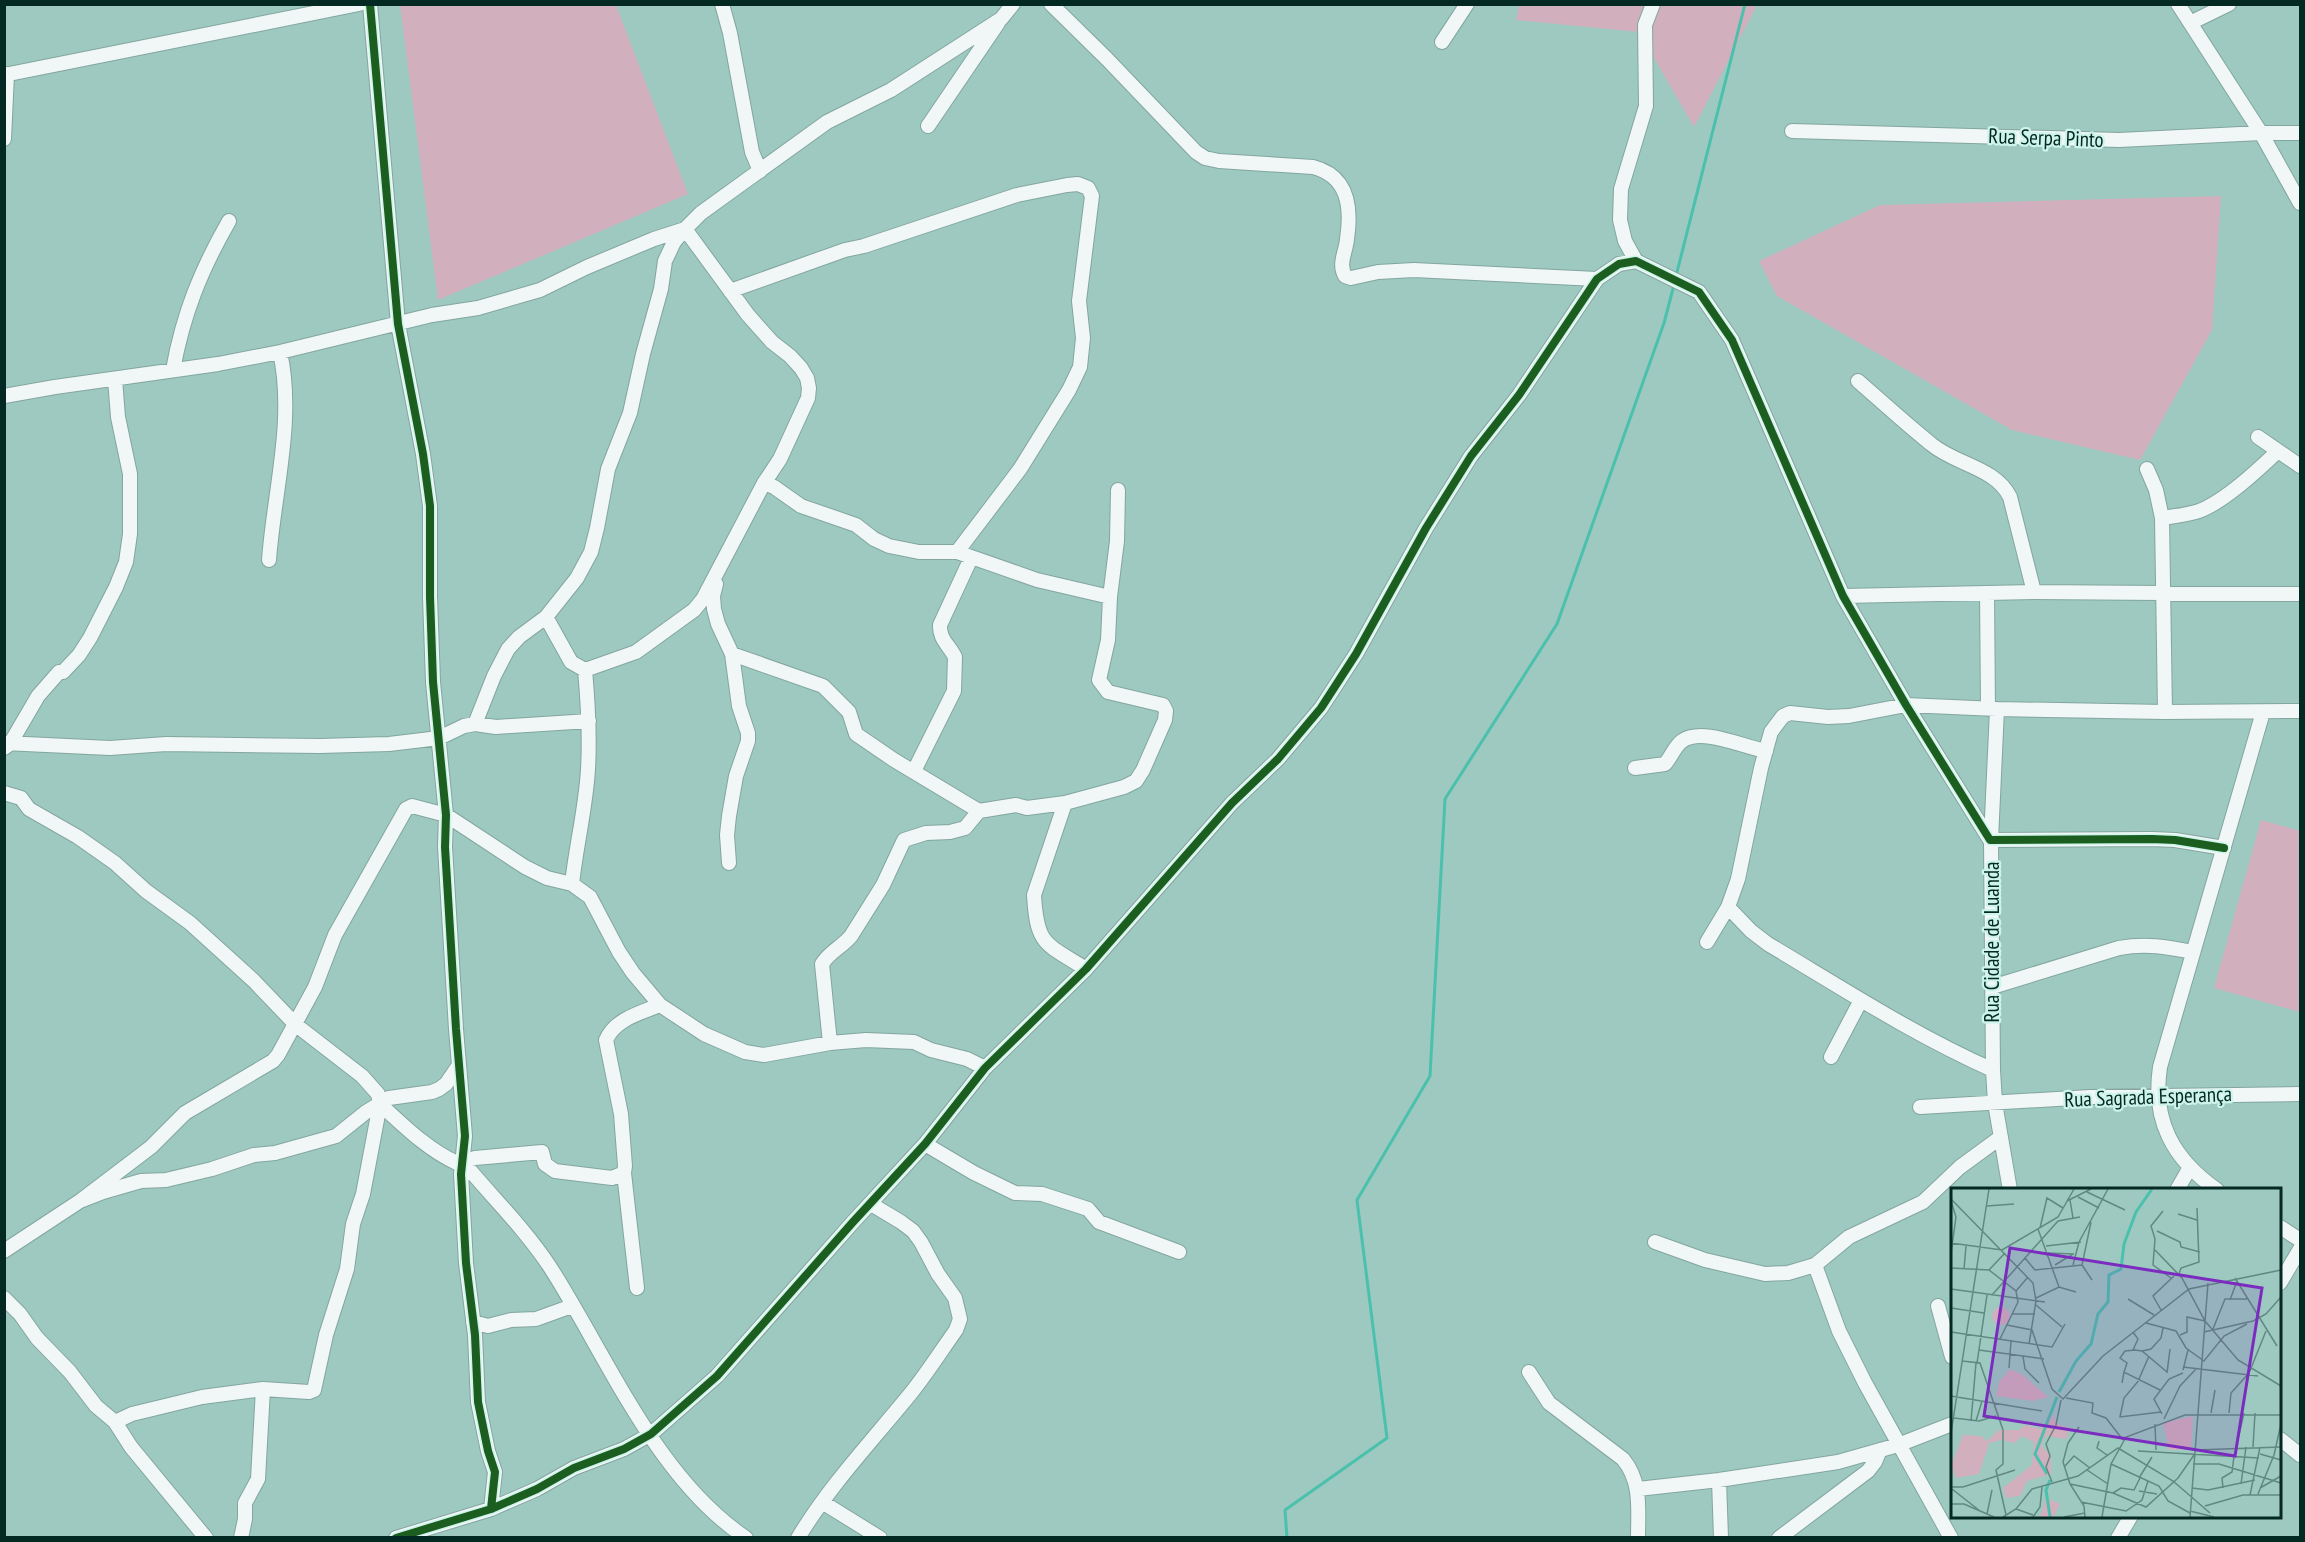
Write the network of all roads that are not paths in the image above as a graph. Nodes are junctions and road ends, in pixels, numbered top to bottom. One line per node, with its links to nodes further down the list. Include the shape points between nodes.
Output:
1 (358, 4): 12 (street)
2 (370, 4): 27 (street)
3 (722, 4): 18 (street, via 752,152)
4 (1013, 4): 13 (street); 18 (street, via 1000,19 891,90 827,122)
5 (1051, 4): 25 (street, via 1205,158 1312,167 1326,171 1340,182 1349,218 1341,265 1346,276 1414,270)
6 (1467, 4): 11 (street)
7 (1653, 4): 24 (street, via 1645,25 1646,106 1621,189 1620,220)
8 (2178, 4): 10 (street)
9 (2229, 4): 10 (street)
10 (2190, 23): 15 (street)
11 (1442, 42)
12 (6, 74): 17 (street)
13 (928, 126)
14 (1792, 131): 15 (street, Rua Serpa Pinto, via 2119,140)
15 (2261, 133): 16 (street, Rua Serpa Pinto); 19 (street)
16 (2301, 133)
17 (4, 139)
18 (760, 171): 21 (street)
19 (2301, 203)
20 (229, 221): 29 (street, via 198,279)
21 (685, 229): 22 (street); 23 (street); 26 (street)
22 (654, 239): 23 (street); 27 (street, via 540,290 478,308)
23 (665, 261): 50 (street, via 630,413 608,469 591,552)
24 (1636, 261): 25 (street, via 1619,264); 48 (street, via 1699,292 1732,340)
25 (1597, 279): 76 (street, via 1519,395 1471,456 1321,708)
26 (730, 291): 37 (street, via 772,342 801,368 809,388 785,449); 40 (street, via 1017,195 1067,185 1088,188 1092,196 1079,301 1083,338 1080,367 1020,469)
27 (398, 324): 28 (street); 60 (street, via 430,506 433,682)
28 (280, 352): 29 (street); 42 (street, via 286,389 282,463)
29 (173, 370): 30 (street)
30 (115, 379): 32 (street); 61 (street, via 130,474 126,562 90,638 67,668 44,687)
31 (1858, 381): 44 (street, via 1936,448 2004,486)
32 (4, 396)
33 (2259, 437): 34 (street)
34 (2278, 451): 35 (street); 39 (street, via 2208,506)
35 (2301, 466)
36 (2147, 470): 39 (street, via 2159,498)
37 (764, 483): 40 (street, via 801,506 856,525 889,546 919,552); 43 (street)
38 (1118, 490): 49 (street)
39 (2162, 518): 46 (street)
40 (957, 552): 41 (street)
41 (971, 558): 49 (street, via 1037,580); 64 (street, via 940,625 943,641 956,657 954,692)
42 (269, 560)
43 (718, 576): 51 (street, via 714,609); 52 (street, via 694,610 648,644)
44 (2034, 592): 45 (street); 46 (street)
45 (1987, 593): 48 (street); 54 (street, Rua Cidade de Luanda)
46 (2163, 594): 47 (street); 56 (street)
47 (2301, 594)
48 (1842, 596): 53 (street)
49 (1110, 597): 66 (street, via 1108,640 1099,680 1108,692 1163,705 1166,711 1136,781)
50 (546, 617): 52 (street, via 571,662); 59 (street, via 508,649)
51 (732, 654): 64 (street, via 823,686 849,712 856,734); 71 (street, via 748,741 736,776 729,816)
52 (585, 670): 58 (street)
53 (1906, 705): 54 (street); 62 (street, via 1849,716 1783,716 1771,732); 69 (street)
54 (1992, 709): 56 (street); 69 (street, Rua Cidade de Luanda)
55 (2301, 711): 57 (street)
56 (2165, 712): 57 (street)
57 (2263, 712): 70 (street)
58 (589, 721): 59 (street, via 496,727); 72 (street, via 588,770)
59 (475, 724): 60 (street)
60 (439, 738): 61 (street, via 320,746); 68 (street)
61 (6, 745)
62 (1766, 751): 63 (street, via 1720,737 1691,737 1682,741 1665,764); 73 (street, via 1738,879)
63 (1635, 768)
64 (914, 771): 67 (street)
65 (4, 793): 80 (street, via 21,798 29,809 115,863 190,923)
66 (1065, 802): 67 (street); 76 (street, via 1034,895 1036,918 1046,943)
67 (979, 811): 81 (street, via 965,828 904,840 883,885 851,936 827,956 822,964)
68 (446, 815): 72 (street, via 525,867); 80 (street, via 412,806 406,809 335,935); 83 (street, via 444,847)
69 (1992, 840): 70 (street, via 2152,839); 77 (street, Rua Cidade de Luanda)
70 (2224, 848): 75 (street)
71 (729, 863)
72 (572, 885): 79 (street, via 590,897 633,973)
73 (1728, 907): 74 (street); 78 (street, via 1768,944)
74 (1707, 942)
75 (2193, 952): 77 (street, via 2139,944); 87 (street, via 2160,1066)
76 (1086, 969): 84 (street)
77 (1992, 987): 85 (street, Rua Cidade de Luanda)
78 (1861, 1000): 82 (street); 85 (street, via 1950,1051)
79 (660, 1005): 81 (street, via 704,1034 745,1052 774,1054); 95 (street, via 624,1020 606,1040 621,1114)
80 (296, 1025): 89 (street, via 362,1076 378,1094); 99 (street, via 273,1061 185,1113 151,1147)
81 (830, 1043): 84 (street, via 914,1042)
82 (1831, 1057)
83 (459, 1065): 89 (street, via 439,1089 392,1097); 93 (street, via 465,1136)
84 (985, 1068): 92 (street)
85 (1994, 1070): 88 (street, Rua Cidade de Luanda)
86 (2301, 1094): 87 (street, Rua Sagrada Esperança)
87 (2158, 1095): 88 (street, Rua Sagrada Esperança); 94 (street, via 2163,1121)
88 (1995, 1103): 90 (street, Rua Sagrada Esperança); 91 (street, Rua Cidade de Luanda)
89 (380, 1104): 93 (street, via 439,1154); 99 (street, via 336,1136 166,1180 141,1181); 116 (street, via 347,1269 314,1390)
90 (1920, 1107)
91 (2001, 1137): 96 (street, Rua Cidade de Luanda); 107 (street, via 1960,1167 1923,1202 1849,1237)
92 (925, 1144): 100 (street); 106 (street, via 1015,1193 1042,1194 1088,1209 1099,1222)
93 (463, 1162): 95 (street, via 542,1152 545,1164 555,1171 612,1178); 111 (street, via 526,1234); 113 (street)
94 (2189, 1169): 97 (street); 98 (street)
95 (624, 1173): 109 (street)
96 (2010, 1188)
97 (2178, 1188)
98 (2214, 1188)
99 (80, 1201): 105 (street)
100 (871, 1204): 119 (street, via 717,1376); 126 (street, via 913,1231 955,1299 960,1319 911,1393)
101 (2281, 1228): 102 (street)
102 (2301, 1239)
103 (1655, 1242): 107 (street, via 1765,1274 1788,1273)
104 (2301, 1249): 108 (street)
105 (4, 1251)
106 (1179, 1252)
107 (1815, 1265): 121 (street, via 1839,1331)
108 (2281, 1281)
109 (637, 1288)
110 (4, 1298): 117 (street, via 96,1406)
111 (572, 1306): 113 (street, via 536,1320 511,1320 488,1326); 119 (street)
112 (1938, 1306): 114 (street)
113 (472, 1322): 127 (street, via 478,1402 495,1472)
114 (1951, 1350)
115 (1529, 1372): 125 (street, via 1549,1403 1623,1459)
116 (263, 1389): 117 (street, via 202,1397); 130 (street, via 258,1479 245,1503)
117 (115, 1422): 129 (street, via 131,1448)
118 (1951, 1425): 121 (street)
119 (651, 1434): 127 (street); 132 (street, via 670,1464 725,1523)
120 (2281, 1440): 123 (street)
121 (1898, 1445): 122 (street); 138 (street)
122 (1880, 1450): 124 (street, via 1838,1462); 137 (street, via 1868,1471)
123 (2301, 1455)
124 (1719, 1480): 125 (street); 136 (street)
125 (1638, 1489): 135 (street)
126 (822, 1502): 133 (street); 134 (street)
127 (491, 1509): 131 (street)
128 (2131, 1518): 139 (street)
129 (206, 1538)
130 (241, 1538)
131 (396, 1538)
132 (746, 1538)
133 (798, 1538)
134 (880, 1538)
135 (1638, 1538)
136 (1721, 1538)
137 (1779, 1538)
138 (1951, 1538)
139 (2118, 1538)

